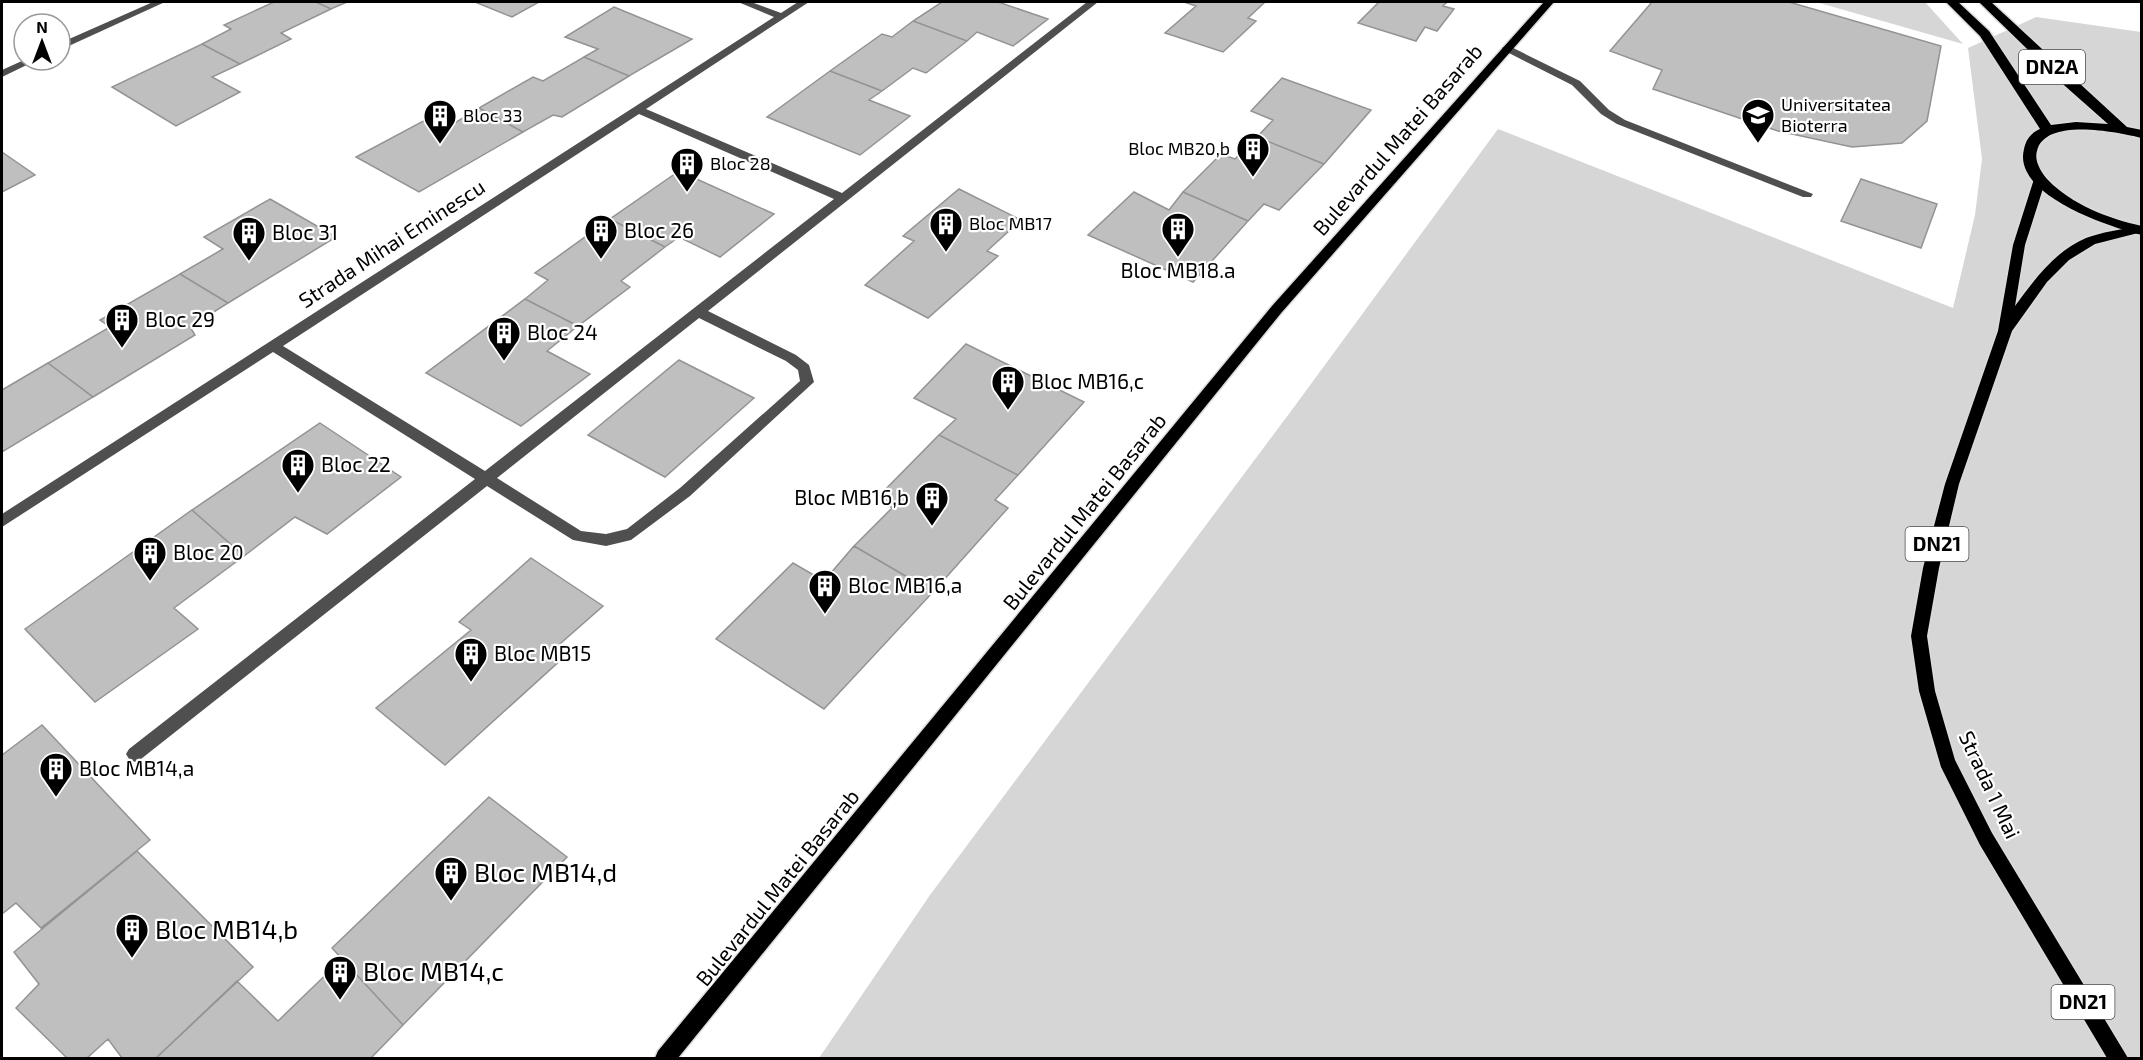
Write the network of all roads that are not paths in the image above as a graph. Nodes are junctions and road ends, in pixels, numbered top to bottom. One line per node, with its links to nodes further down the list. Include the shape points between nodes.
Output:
1 (160, 2): 9 (street)
2 (743, 2): 8 (street)
3 (804, 2): 8 (street, Strada Mihai Eminescu)
4 (1093, 2): 17 (street)
5 (1549, 2): 10 (main road, Bulevardul Matei Basarab)
6 (1952, 2): 13 (highway, DN2A, via 1985,34)
7 (1985, 2): 12 (highway, DN2A)
8 (780, 16): 11 (street, Strada Mihai Eminescu)
9 (72, 42)
10 (1508, 48): 16 (street, via 1576,83 1621,122); 25 (main road, Bulevardul Matei Basarab, via 1277,309)
11 (637, 109): 17 (street); 21 (street, Strada Mihai Eminescu)
12 (2122, 129): 13 (highway, via 2080,125); 14 (highway)
13 (2048, 130): 15 (highway, via 2030,145 2031,166)
14 (2142, 134)
15 (2040, 179): 18 (highway, via 2080,209); 20 (main road, DN21, via 2019,244)
16 (1806, 194)
17 (843, 198): 19 (street)
18 (2139, 231): 20 (main road, DN21, via 2090,242 2057,264)
19 (698, 312): 22 (street); 22 (street, via 791,358 804,368 807,382 685,492 631,534 606,540 578,536)
20 (2005, 332): 26 (main road, Strada 1 Mai / DN21, via 1952,484 1931,568 1919,636 1927,691 1947,761 1986,838)
21 (272, 345): 22 (street); 23 (street, Strada Mihai Eminescu)
22 (486, 480): 24 (street)
23 (2, 521)
24 (135, 754)
25 (665, 1059)
26 (2118, 1059)

